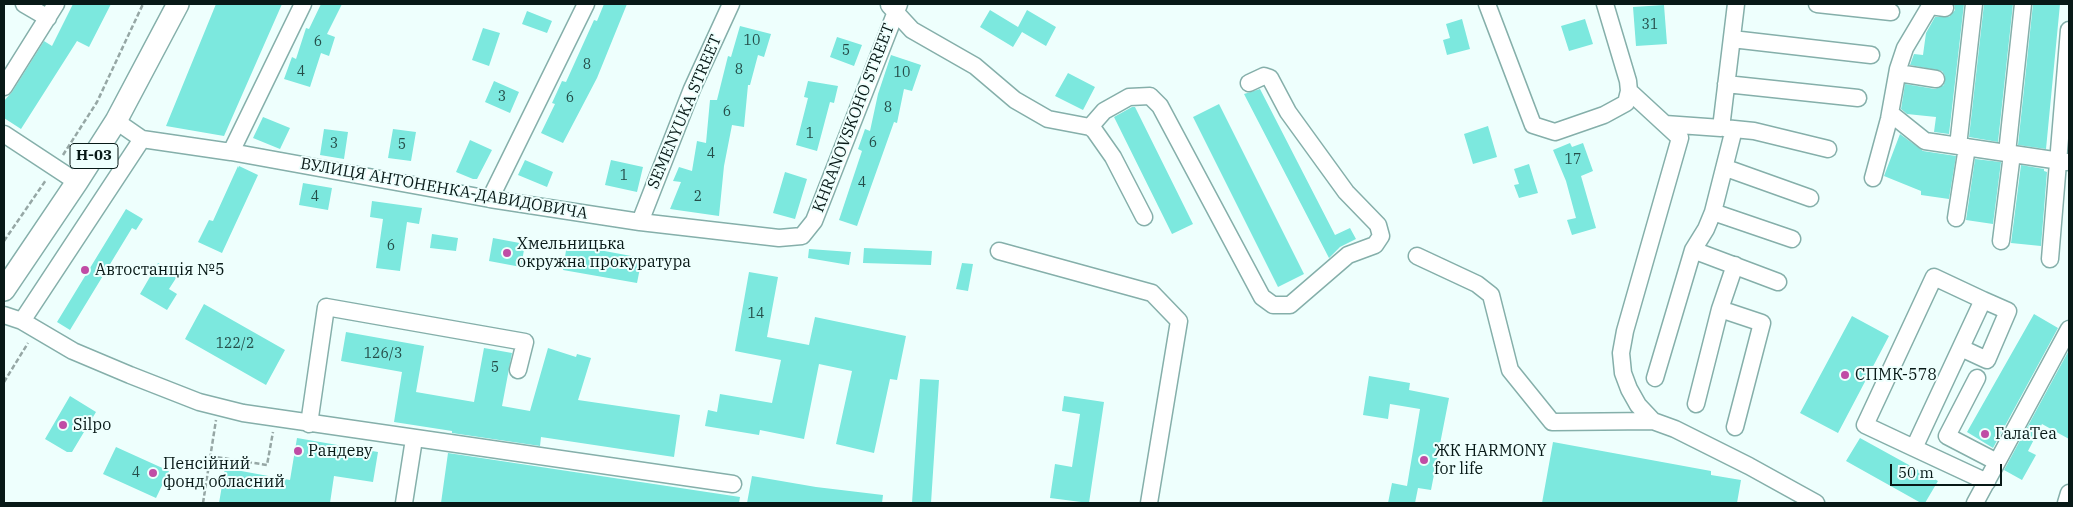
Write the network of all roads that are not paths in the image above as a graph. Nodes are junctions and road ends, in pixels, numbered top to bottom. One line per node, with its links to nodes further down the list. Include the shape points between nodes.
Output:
1 (24, 4): 14 (street)
2 (178, 4): 27 (main road, Н-03)
3 (304, 4): 35 (street)
4 (586, 4): 42 (street)
5 (731, 4): 46 (street, SEMENYUKA STREET, via 692,89)
6 (1487, 4): 24 (street, via 1532,125 1555,132 1575,126 1626,103)
7 (1605, 4): 24 (street)
8 (1736, 4): 17 (street)
9 (1817, 4): 15 (street)
10 (1974, 4): 33 (street)
11 (2023, 4): 36 (street)
12 (894, 7): 29 (street, via 912,30 975,66 1015,100 1048,119); 47 (street, KHRANOVSKOHO STREET, via 814,221 802,236)
13 (1945, 8): 19 (street, via 1930,6 1905,48)
14 (52, 11): 23 (street)
15 (1891, 12)
16 (2069, 30): 37 (street)
17 (1732, 39): 18 (street); 22 (street)
18 (1871, 55)
19 (1898, 73): 20 (street); 26 (street)
20 (1936, 79)
21 (1249, 83): 29 (street, via 1264,76 1270,78 1288,112 1346,192 1378,225 1381,236 1375,244 1348,255 1290,305 1273,304 1262,297 1160,106 1150,96 1129,97 1104,111)
22 (1726, 84): 25 (street); 30 (street)
23 (4, 87)
24 (1629, 91): 28 (street)
25 (1858, 98)
26 (1890, 113): 33 (street, via 1925,140); 39 (street)
27 (116, 121): 32 (street, ВУЛИЦЯ АНТОНЕНКА-ДАВИДОВИЧА); 40 (main road, Н-03)
28 (1665, 124): 30 (street); 67 (street, via 1680,138 1621,353 1629,389)
29 (1090, 128): 44 (street, via 1113,157)
30 (1728, 128): 34 (street); 38 (street)
31 (4, 134): 40 (street)
32 (142, 139): 35 (street, ВУЛИЦЯ АНТОНЕНКА-ДАВИДОВИЧА); 60 (street)
33 (1962, 146): 36 (street); 45 (street)
34 (1828, 149)
35 (231, 152): 42 (street, ВУЛИЦЯ АНТОНЕНКА-ДАВИДОВИЧА)
36 (2009, 153): 37 (street); 49 (street)
37 (2064, 162): 53 (street)
38 (1726, 168): 41 (street); 43 (street)
39 (1872, 178)
40 (77, 182): 56 (main road, Н-03)
41 (1810, 198)
42 (490, 199): 46 (street, ВУЛИЦЯ АНТОНЕНКА-ДАВИДОВИЧА)
43 (1713, 212): 48 (street); 50 (street)
44 (1144, 217)
45 (1956, 218)
46 (640, 222): 47 (street, ВУЛИЦЯ АНТОНЕНКА-ДАВИДОВИЧА)
47 (779, 238)
48 (1792, 239)
49 (2001, 241)
50 (1694, 250): 54 (street); 64 (street)
51 (999, 251): 77 (street, via 1152,293 1179,321)
52 (1417, 256): 67 (street, via 1477,284 1491,295 1510,370 1552,422)
53 (2050, 259)
54 (1735, 265): 55 (street); 58 (street)
55 (1778, 282)
56 (4, 290)
57 (1983, 300): 62 (street); 62 (street, via 2008,311 1987,360); 71 (street, via 1934,277 1864,424)
58 (1720, 308): 66 (street); 69 (street, via 1762,323)
59 (4, 315): 60 (street)
60 (29, 326): 68 (street, via 73,351 199,402)
61 (2069, 328): 72 (street)
62 (1960, 348): 71 (street)
63 (518, 370): 68 (street, via 525,342 326,307)
64 (1655, 378)
65 (1977, 378): 72 (street, via 1947,436)
66 (1696, 404)
67 (1653, 421): 78 (street, via 1749,466)
68 (312, 424): 70 (street)
69 (1735, 427)
70 (414, 439): 74 (street); 76 (street)
71 (1914, 448): 73 (street)
72 (1997, 462): 73 (street)
73 (1987, 482): 79 (street)
74 (733, 484)
75 (2069, 493): 80 (street)
76 (404, 503)
77 (1149, 503)
78 (1816, 503)
79 (1975, 503)
80 (2066, 503)

